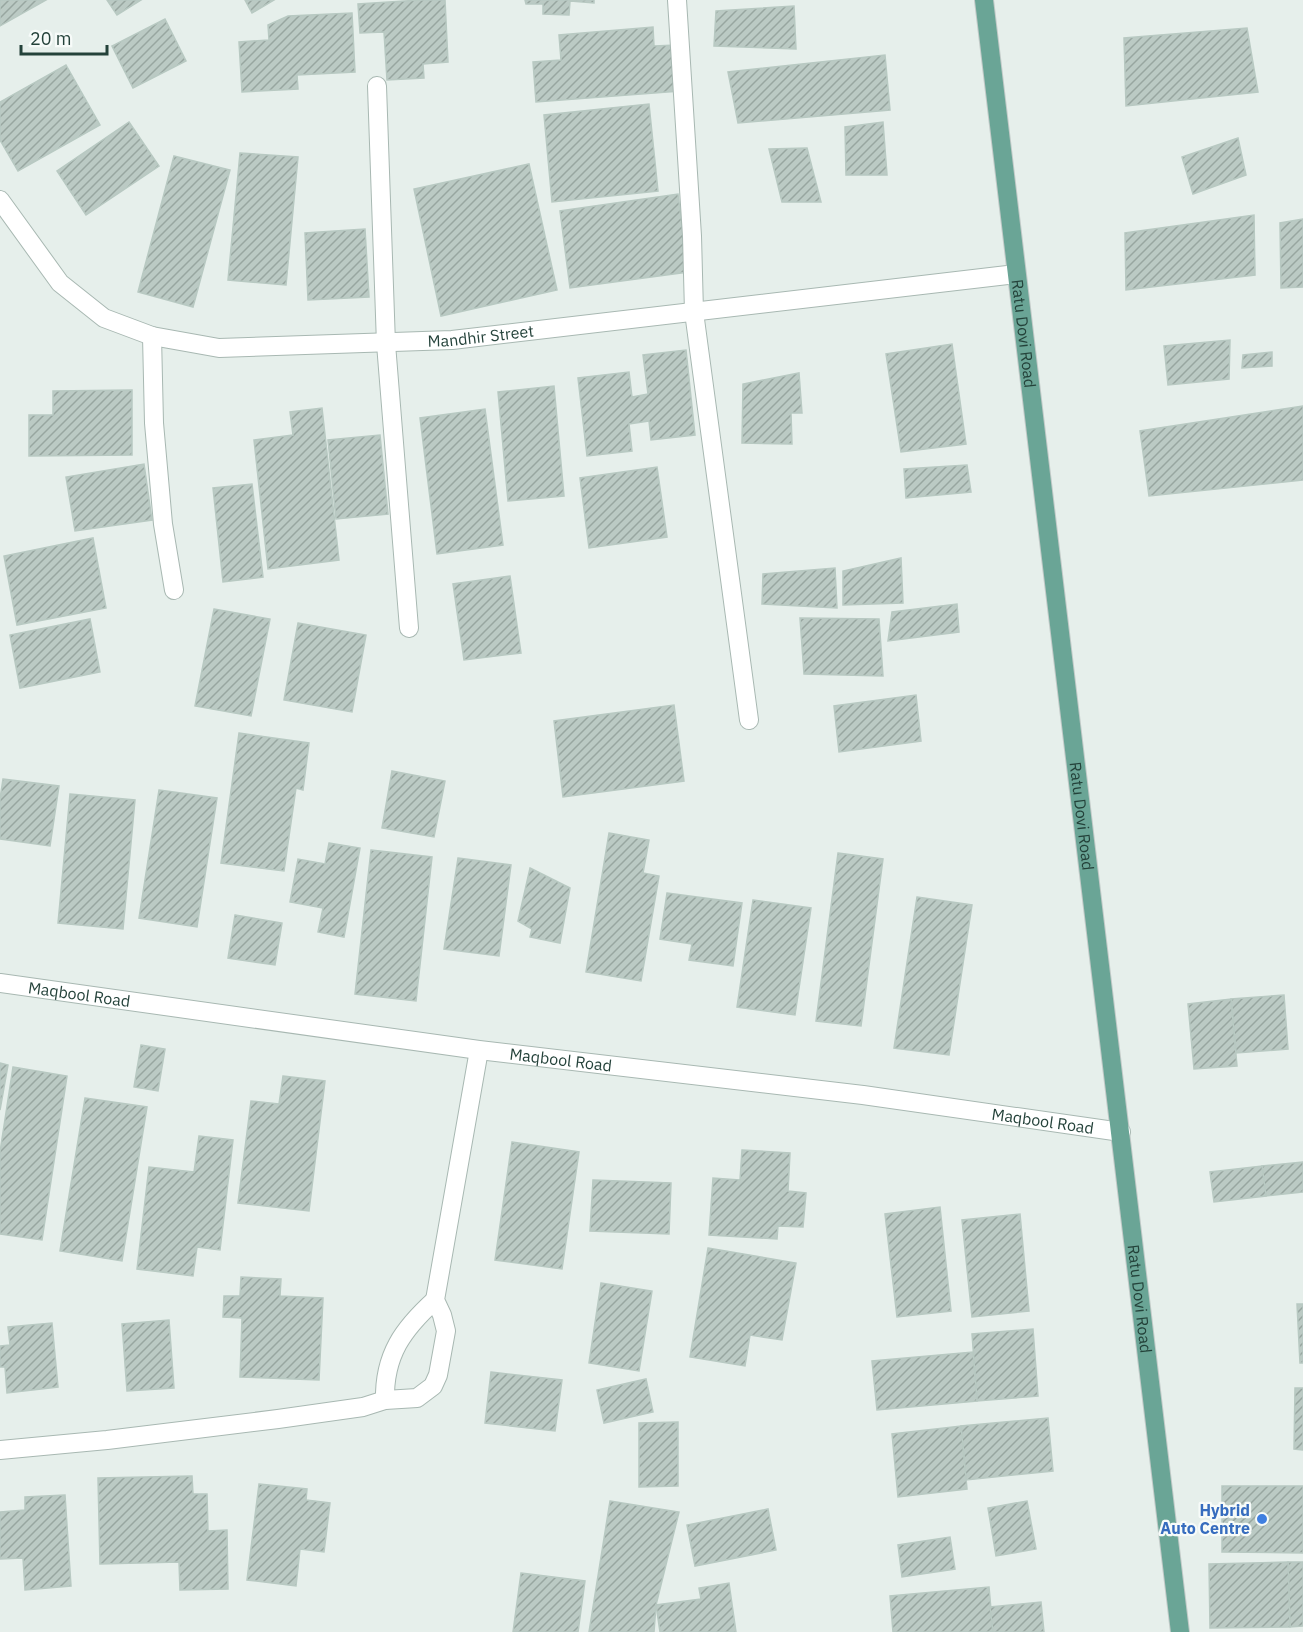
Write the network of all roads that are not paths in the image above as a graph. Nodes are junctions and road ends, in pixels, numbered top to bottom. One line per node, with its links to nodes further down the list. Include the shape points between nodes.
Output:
1 (677, 0): 6 (street)
2 (984, 0): 5 (main road, Ratu Dovi Road)
3 (377, 86): 8 (street)
4 (0, 200): 7 (street, Mandhir Street, via 60,283 104,318)
5 (1016, 274): 6 (street, Mandhir Street); 14 (main road, Ratu Dovi Road)
6 (694, 312): 8 (street, Mandhir Street); 11 (street)
7 (152, 336): 8 (street, Mandhir Street, via 219,348); 9 (street, via 162,524)
8 (386, 344): 10 (street)
9 (174, 590)
10 (409, 628)
11 (749, 720)
12 (0, 982): 13 (street, Maqbool Road)
13 (479, 1050): 14 (street, Maqbool Road, via 863,1095); 15 (street)
14 (1121, 1132): 18 (main road, Ratu Dovi Road)
15 (435, 1300): 16 (street, via 411,1323 394,1350); 16 (street, via 446,1330 434,1386 417,1398)
16 (386, 1400): 17 (street, via 288,1417)
17 (0, 1450)
18 (1180, 1632)

